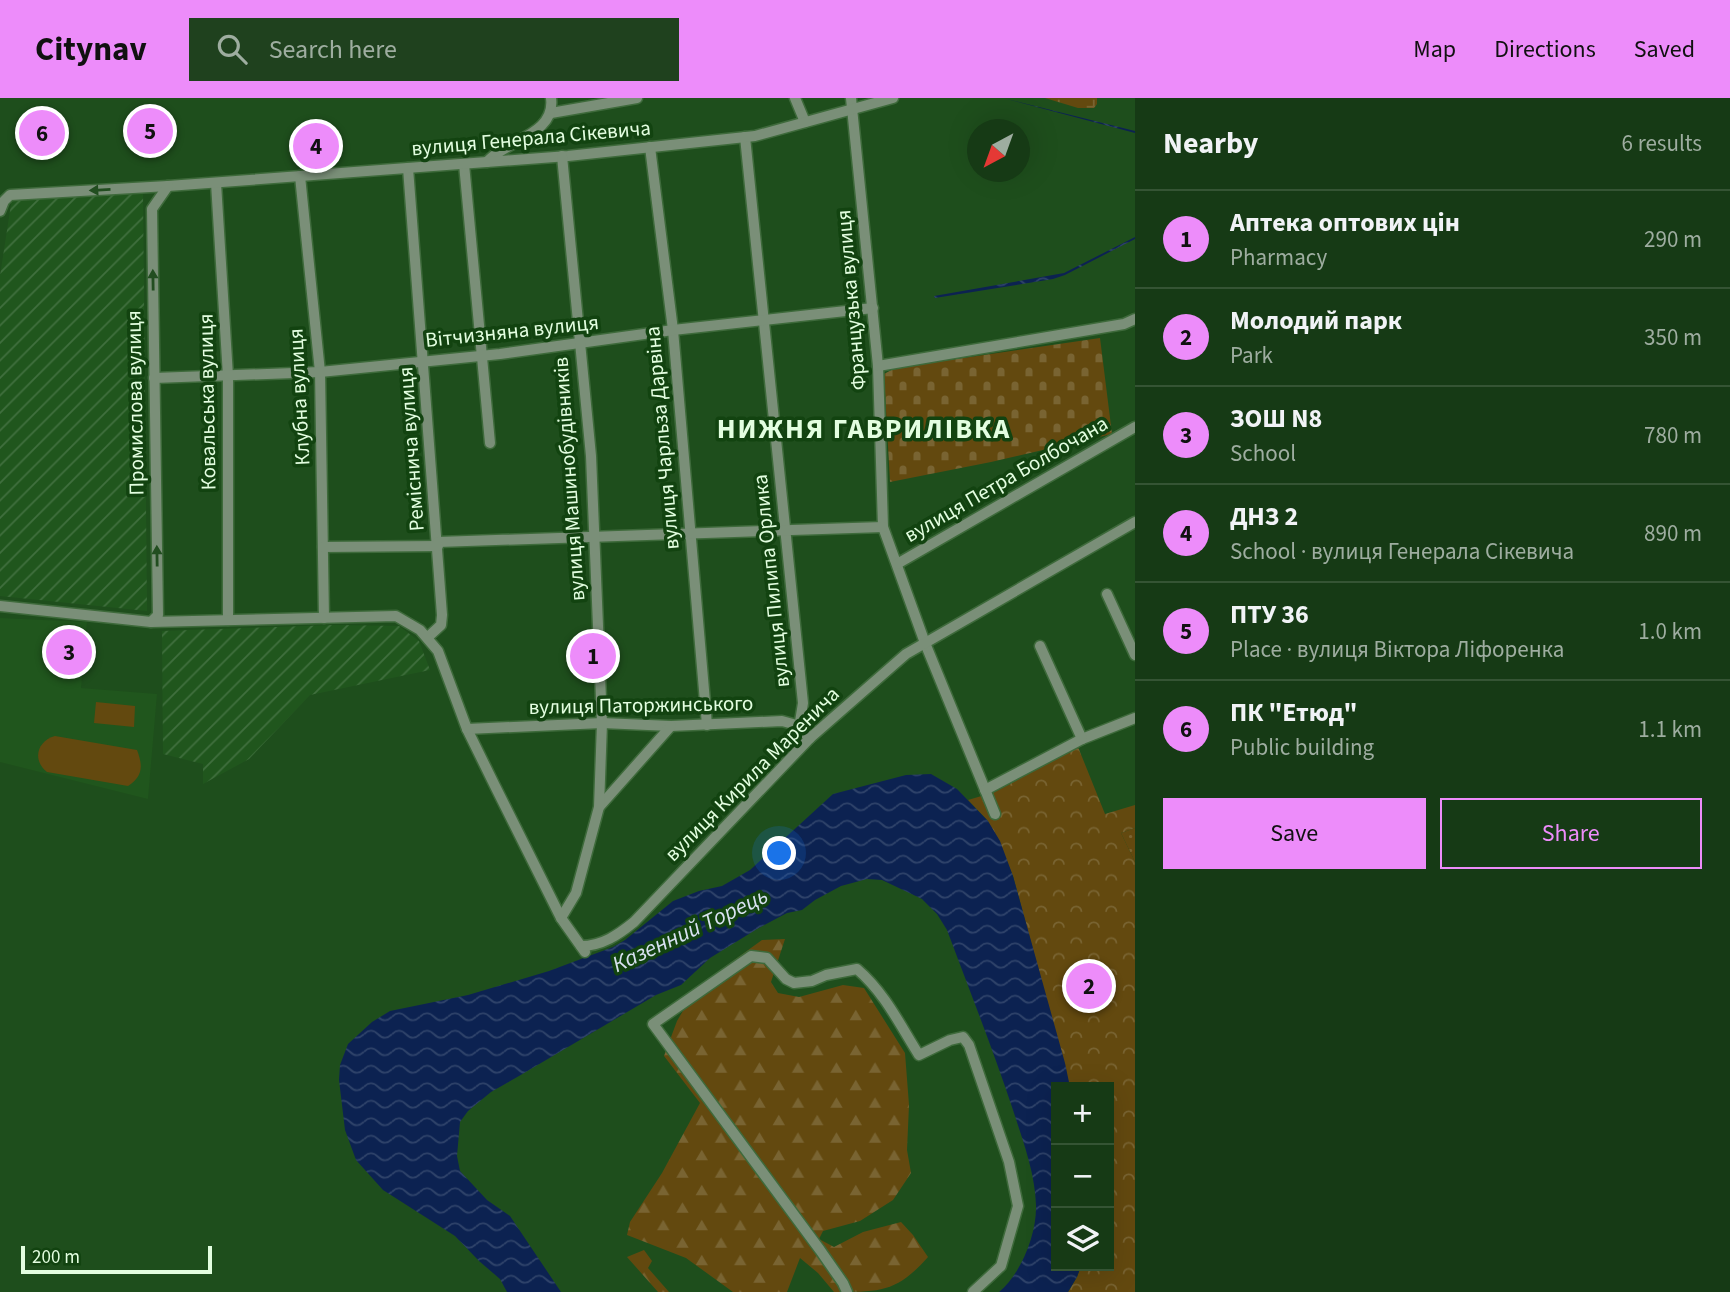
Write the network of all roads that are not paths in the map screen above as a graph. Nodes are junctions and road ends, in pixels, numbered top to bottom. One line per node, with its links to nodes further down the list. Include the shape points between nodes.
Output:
1 (551, 98): 6 (street)
2 (638, 98): 6 (street)
3 (795, 98): 7 (street)
4 (893, 98): 5 (street, вулиця Генерала Сікевича)
5 (852, 103): 7 (street, вулиця Генерала Сікевича); 18 (street, Французька вулиця)
6 (551, 113): 11 (street, via 537,130)
7 (805, 122): 8 (street, вулиця Генерала Сікевича)
8 (745, 137): 9 (street, вулиця Генерала Сікевича); 20 (street, вулиця Пилипа Орлика)
9 (650, 147): 10 (street, вулиця Генерала Сікевича); 21 (street, вулиця Чарльза Дарвіна)
10 (562, 156): 11 (street, вулиця Генерала Сікевича); 22 (street, вулиця Машинобудівників)
11 (487, 162): 12 (street, вулиця Генерала Сікевича)
12 (464, 164): 13 (street, вулиця Генерала Сікевича); 23 (street)
13 (408, 168): 14 (street, вулиця Генерала Сікевича); 24 (street, Реміснича вулиця)
14 (300, 176): 15 (street, вулиця Генерала Сікевича); 26 (street, Клубна вулиця)
15 (216, 183): 16 (street, вулиця Генерала Сікевича); 27 (street, Ковальська вулиця)
16 (168, 186): 17 (street, вулиця Генерала Сікевича, one-way to 17, via 10,195); 28 (street, Промислова вулиця, one-way to 16, via 152,209)
17 (0, 211)
18 (873, 308): 20 (street, Вітчизняна вулиця); 25 (street, Французька вулиця)
19 (1135, 320): 25 (street)
20 (764, 322): 21 (street, Вітчизняна вулиця); 33 (street, вулиця Пилипа Орлика)
21 (673, 330): 22 (street, Вітчизняна вулиця); 34 (street, вулиця Чарльза Дарвіна)
22 (580, 344): 23 (street, Вітчизняна вулиця); 35 (street, вулиця Машинобудівників)
23 (480, 356): 24 (street, Вітчизняна вулиця); 30 (street)
24 (424, 360): 26 (street, Вітчизняна вулиця); 36 (street, Реміснича вулиця)
25 (878, 366): 32 (street, Французька вулиця)
26 (320, 372): 27 (street, Вітчизняна вулиця); 37 (street, Клубна вулиця)
27 (228, 376): 28 (street, Вітчизняна вулиця); 42 (street, Ковальська вулиця)
28 (154, 378): 43 (street, Промислова вулиця, one-way to 28, via 158,615)
29 (1135, 427): 38 (street, вулиця Петра Болбочана)
30 (490, 443)
31 (1135, 522): 45 (street, вулиця Кирила Маренича)
32 (883, 527): 33 (street); 38 (street, Французька вулиця)
33 (785, 531): 34 (street); 52 (street, вулиця Пилипа Орлика, via 803,703)
34 (690, 534): 35 (street); 50 (street, вулиця Чарльза Дарвіна)
35 (594, 537): 36 (street); 49 (street, вулиця Машинобудівників)
36 (438, 544): 37 (street); 44 (street, Реміснича вулиця, via 441,625)
37 (323, 547): 41 (street, Клубна вулиця)
38 (897, 564): 45 (street, Французька вулиця)
39 (1107, 594): 47 (street)
40 (0, 606): 43 (street)
41 (324, 618): 42 (street); 44 (street, via 396,616)
42 (228, 620): 43 (street)
43 (151, 622)
44 (428, 637): 53 (street, via 439,651)
45 (925, 643): 54 (street, вулиця Кирила Маренича, via 906,654); 56 (street, Французька вулиця)
46 (1040, 646): 55 (street)
47 (1135, 655)
48 (1135, 718): 55 (street)
49 (602, 723): 51 (street, вулиця Паторжинського); 53 (street, вулиця Паторжинського); 57 (street, вулиця Машинобудівників)
50 (707, 725): 51 (street, вулиця Паторжинського); 52 (street, вулиця Паторжинського, via 782,721)
51 (671, 726): 57 (street)
52 (799, 728): 54 (street)
53 (467, 729): 59 (street)
54 (810, 738): 59 (street, вулиця Кирила Маренича, via 617,936 583,949)
55 (1082, 738): 56 (street)
56 (985, 790): 58 (street, Французька вулиця)
57 (599, 807): 59 (street, вулиця Машинобудівників, via 576,893)
58 (995, 814)
59 (561, 918)
60 (847, 1292): 61 (street, via 653,1024 751,956 767,958 794,983 857,970 906,1030 919,1055 963,1037 969,1045 1009,1162 1017,1206 1001,1266)
61 (974, 1292)

